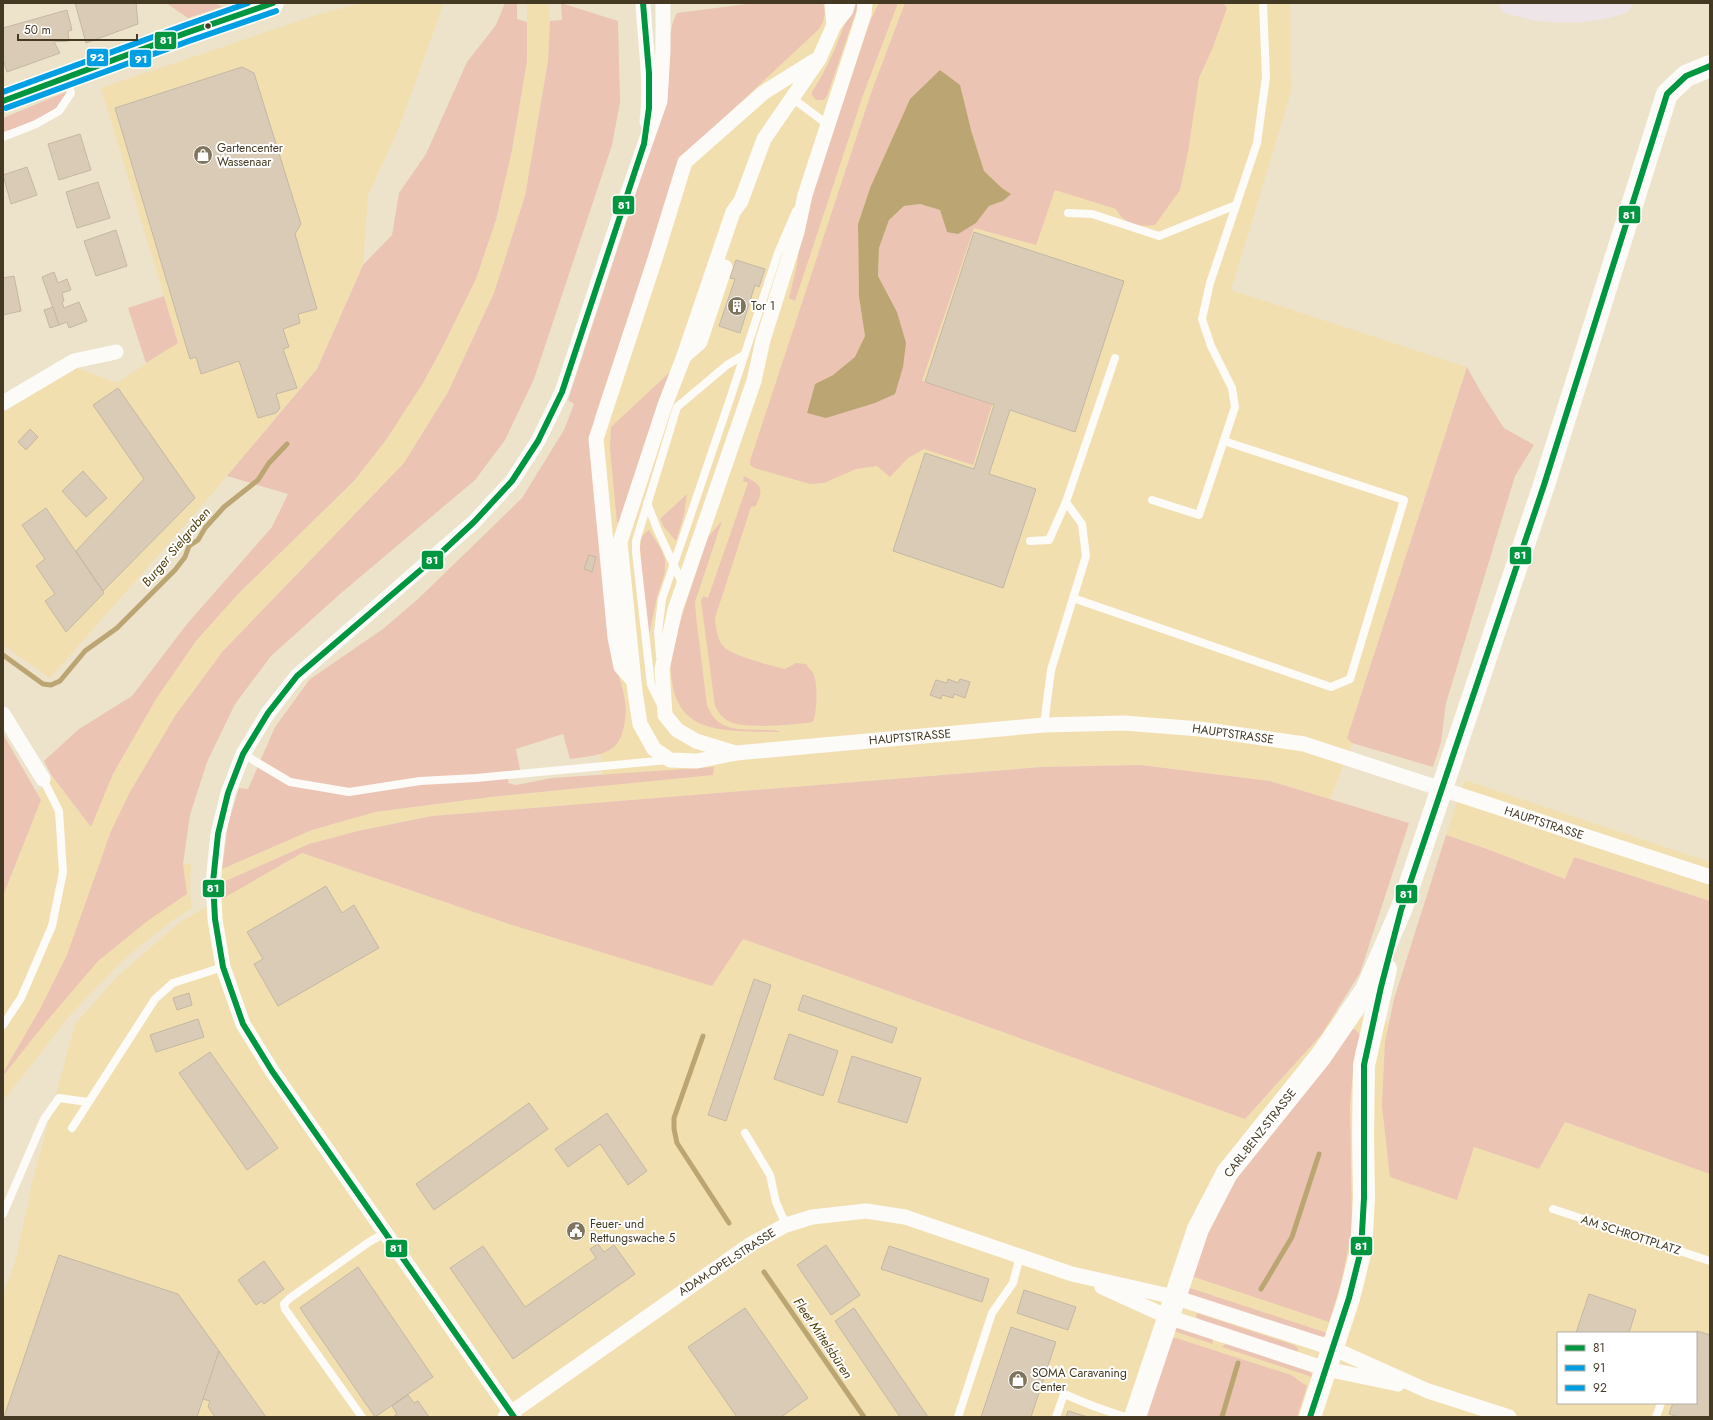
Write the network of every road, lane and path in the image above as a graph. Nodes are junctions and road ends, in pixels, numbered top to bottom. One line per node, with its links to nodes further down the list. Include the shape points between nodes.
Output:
1 (273, 3): 13 (street)
2 (643, 3): 18 (street, via 649,73 649,108)
3 (663, 3): 18 (street, via 660,102)
4 (832, 3): 10 (street)
5 (848, 3): 10 (street)
6 (1263, 3): 20 (lane, via 1266,77 1257,143)
7 (1510, 3): 8 (highway, via 1540,10 1569,11)
8 (1621, 3)
9 (868, 7): 16 (street)
10 (834, 26): 11 (street)
11 (819, 59): 14 (street); 30 (street, via 763,93 685,162 596,439)
12 (1710, 66): 46 (street, CARL-BENZ-STRASSE, via 1686,76 1668,94 1544,486)
13 (66, 77): 15 (street); 17 (lane, via 72,93 59,111 36,124)
14 (792, 98): 16 (lane); 32 (street, via 764,139 741,201 733,212)
15 (3, 101)
16 (827, 124): 19 (street)
17 (3, 137)
18 (644, 144): 42 (street, via 562,392 538,441 512,481 464,531 297,676 268,713)
19 (805, 194): 23 (lane, via 778,253); 34 (street, via 797,232 794,275 772,343 754,381)
20 (1236, 205): 21 (lane, via 1159,236 1092,214); 26 (lane, via 1210,283 1202,319 1211,346 1232,388 1234,407)
21 (1068, 213)
22 (116, 352): 25 (street, via 74,361)
23 (744, 355): 29 (lane, via 727,365 677,407); 33 (lane)
24 (1115, 358): 28 (lane)
25 (3, 403)
26 (1224, 440): 27 (lane, via 1199,515); 35 (lane, via 1404,500 1350,679 1331,687)
27 (1152, 500)
28 (1066, 502): 31 (lane, via 1049,540); 35 (lane, via 1082,524 1086,556)
29 (647, 503): 33 (lane); 39 (lane, via 636,541 636,552 651,686)
30 (604, 522): 32 (street); 37 (street, via 614,637 621,667)
31 (1030, 541)
32 (620, 542): 37 (street)
33 (674, 564): 34 (lane); 36 (lane, via 662,599 658,632)
34 (684, 586): 36 (street, via 675,610)
35 (1073, 598): 40 (lane, via 1051,670)
36 (662, 669): 39 (street)
37 (633, 680): 43 (street, via 640,724 654,750)
38 (3, 714): 44 (street)
39 (665, 715): 41 (street, via 677,730 696,741)
40 (1044, 725): 41 (street, HAUPTSTRASSE); 45 (street, HAUPTSTRASSE, via 1124,723 1200,728 1304,744)
41 (736, 753): 43 (street, HAUPTSTRASSE, via 697,761)
42 (243, 754): 43 (lane, via 290,782 349,792 420,781); 47 (street, via 228,793 218,834 213,882 215,919)
43 (670, 760)
44 (43, 779): 48 (lane, via 59,811 63,872 52,926 21,998)
45 (1710, 877)
46 (1401, 910): 59 (street, CARL-BENZ-STRASSE, via 1366,990 1321,1056 1227,1173 1198,1229); 60 (street, CARL-BENZ-STRASSE, via 1364,1066 1362,1250)
47 (223, 967): 49 (lane, via 174,983 155,1000); 55 (street, via 244,1024 272,1071)
48 (3, 1025)
49 (88, 1102): 50 (lane); 53 (lane, via 59,1098 44,1120)
50 (72, 1128)
51 (745, 1132): 54 (lane, via 770,1174 776,1202)
52 (1553, 1209): 57 (lane, AM SCHROTTPLATZ)
53 (3, 1214)
54 (786, 1225): 56 (street, ADAM-OPEL-STRASSE, via 812,1217 866,1211 905,1217); 64 (street, ADAM-OPEL-STRASSE, via 751,1244)
55 (385, 1233): 64 (street); 65 (lane, via 303,1288 284,1304 285,1309)
56 (1020, 1256): 58 (street, ADAM-OPEL-STRASSE); 66 (lane, via 1013,1283 992,1313)
57 (1710, 1261)
58 (1072, 1274): 59 (street, ADAM-OPEL-STRASSE); 59 (street, ADAM-OPEL-STRASSE)
59 (1171, 1307): 60 (street); 61 (street); 69 (street, CARL-BENZ-STRASSE)
60 (1332, 1348): 61 (street, CARL-BENZ-STRASSE); 62 (street)
61 (1326, 1369): 62 (street); 70 (street, CARL-BENZ-STRASSE)
62 (1428, 1391): 71 (street)
63 (1661, 1404): 72 (lane)
64 (510, 1415)
65 (362, 1417)
66 (958, 1417)
67 (1056, 1417): 68 (lane, via 1064,1394)
68 (1125, 1417)
69 (1135, 1417)
70 (1310, 1417)
71 (1509, 1417)
72 (1656, 1417)

